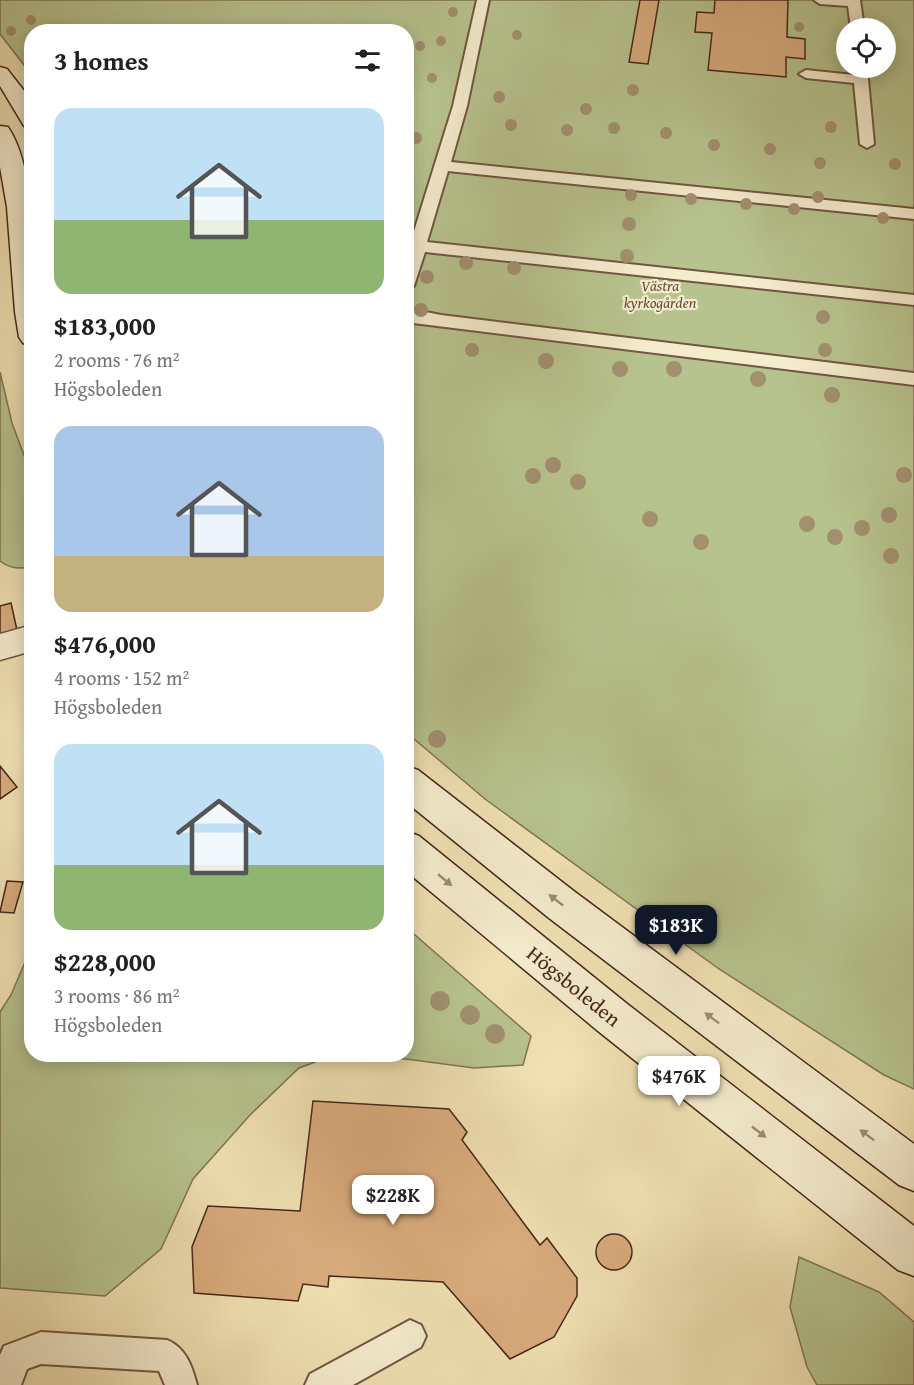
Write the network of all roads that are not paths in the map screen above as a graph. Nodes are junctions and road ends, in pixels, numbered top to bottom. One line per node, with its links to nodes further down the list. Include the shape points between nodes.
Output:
1 (483, 0): 12 (lane)
2 (820, 0): 3 (lane)
3 (855, 1): 4 (lane)
4 (856, 18)
5 (0, 73): 9 (main road)
6 (806, 74): 7 (lane)
7 (836, 74)
8 (860, 78): 11 (lane)
9 (24, 107)
10 (0, 132): 16 (main road, via 10,164)
11 (867, 144)
12 (443, 166): 13 (lane); 14 (lane)
13 (914, 214)
14 (419, 246): 15 (lane); 17 (lane)
15 (414, 261)
16 (24, 268)
17 (914, 300)
18 (414, 317): 19 (lane)
19 (914, 379)
20 (24, 640): 21 (main road)
21 (0, 647)
22 (414, 787): 24 (main road, one-way to 22, via 562,905)
23 (414, 855): 25 (main road, Högsboleden, one-way to 25, via 612,1017)
24 (914, 1170)
25 (914, 1254)
26 (410, 1336): 29 (lane)
27 (6, 1385): 28 (lane, via 15,1357 41,1348 167,1356)
28 (181, 1385)
29 (321, 1385)

